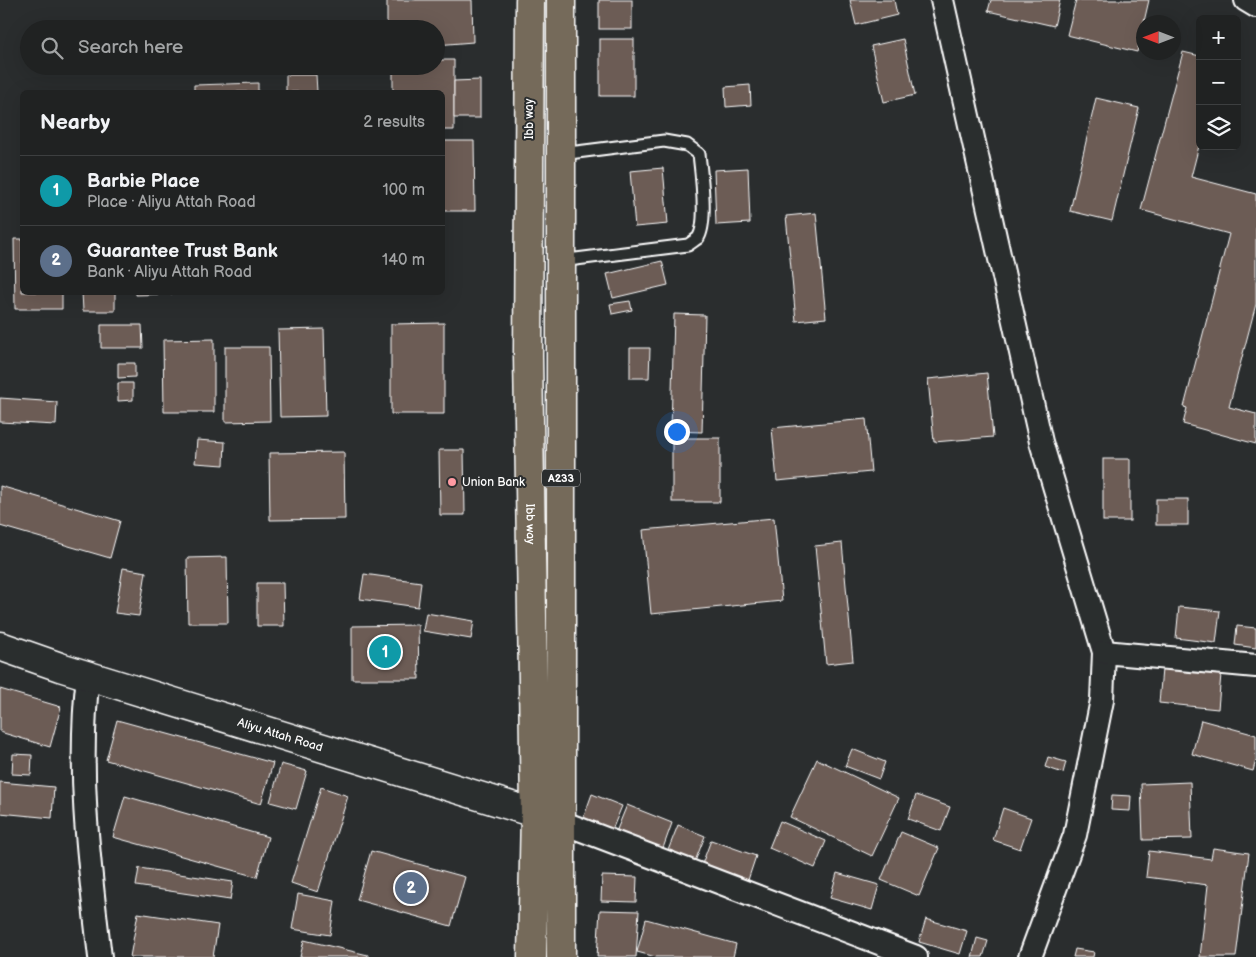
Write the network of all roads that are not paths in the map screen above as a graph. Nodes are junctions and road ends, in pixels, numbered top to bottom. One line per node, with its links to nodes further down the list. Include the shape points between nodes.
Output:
1 (530, 0): 12 (highway, Ibb way / A233, via 528,355)
2 (560, 0): 6 (highway, A233)
3 (942, 0): 9 (street, via 1041,442)
4 (1246, 0): 5 (street)
5 (1256, 6)
6 (561, 154): 7 (highway, A233); 7 (lane, via 664,141 687,145 699,154 702,220 699,237 688,245)
7 (560, 261): 13 (highway, A233)
8 (0, 646): 11 (street, Aliyu Attah Road)
9 (1104, 652): 10 (street); 18 (street, via 1102,700 1074,835)
10 (1256, 666)
11 (88, 676): 12 (street, Aliyu Attah Road); 14 (street, via 83,723 85,817)
12 (535, 812): 13 (street, Aliyu Attah Road); 15 (highway, Ibb way / A233)
13 (561, 822): 16 (highway, A233); 17 (street)
14 (100, 957)
15 (532, 957)
16 (561, 957)
17 (916, 957)
18 (1030, 957)

